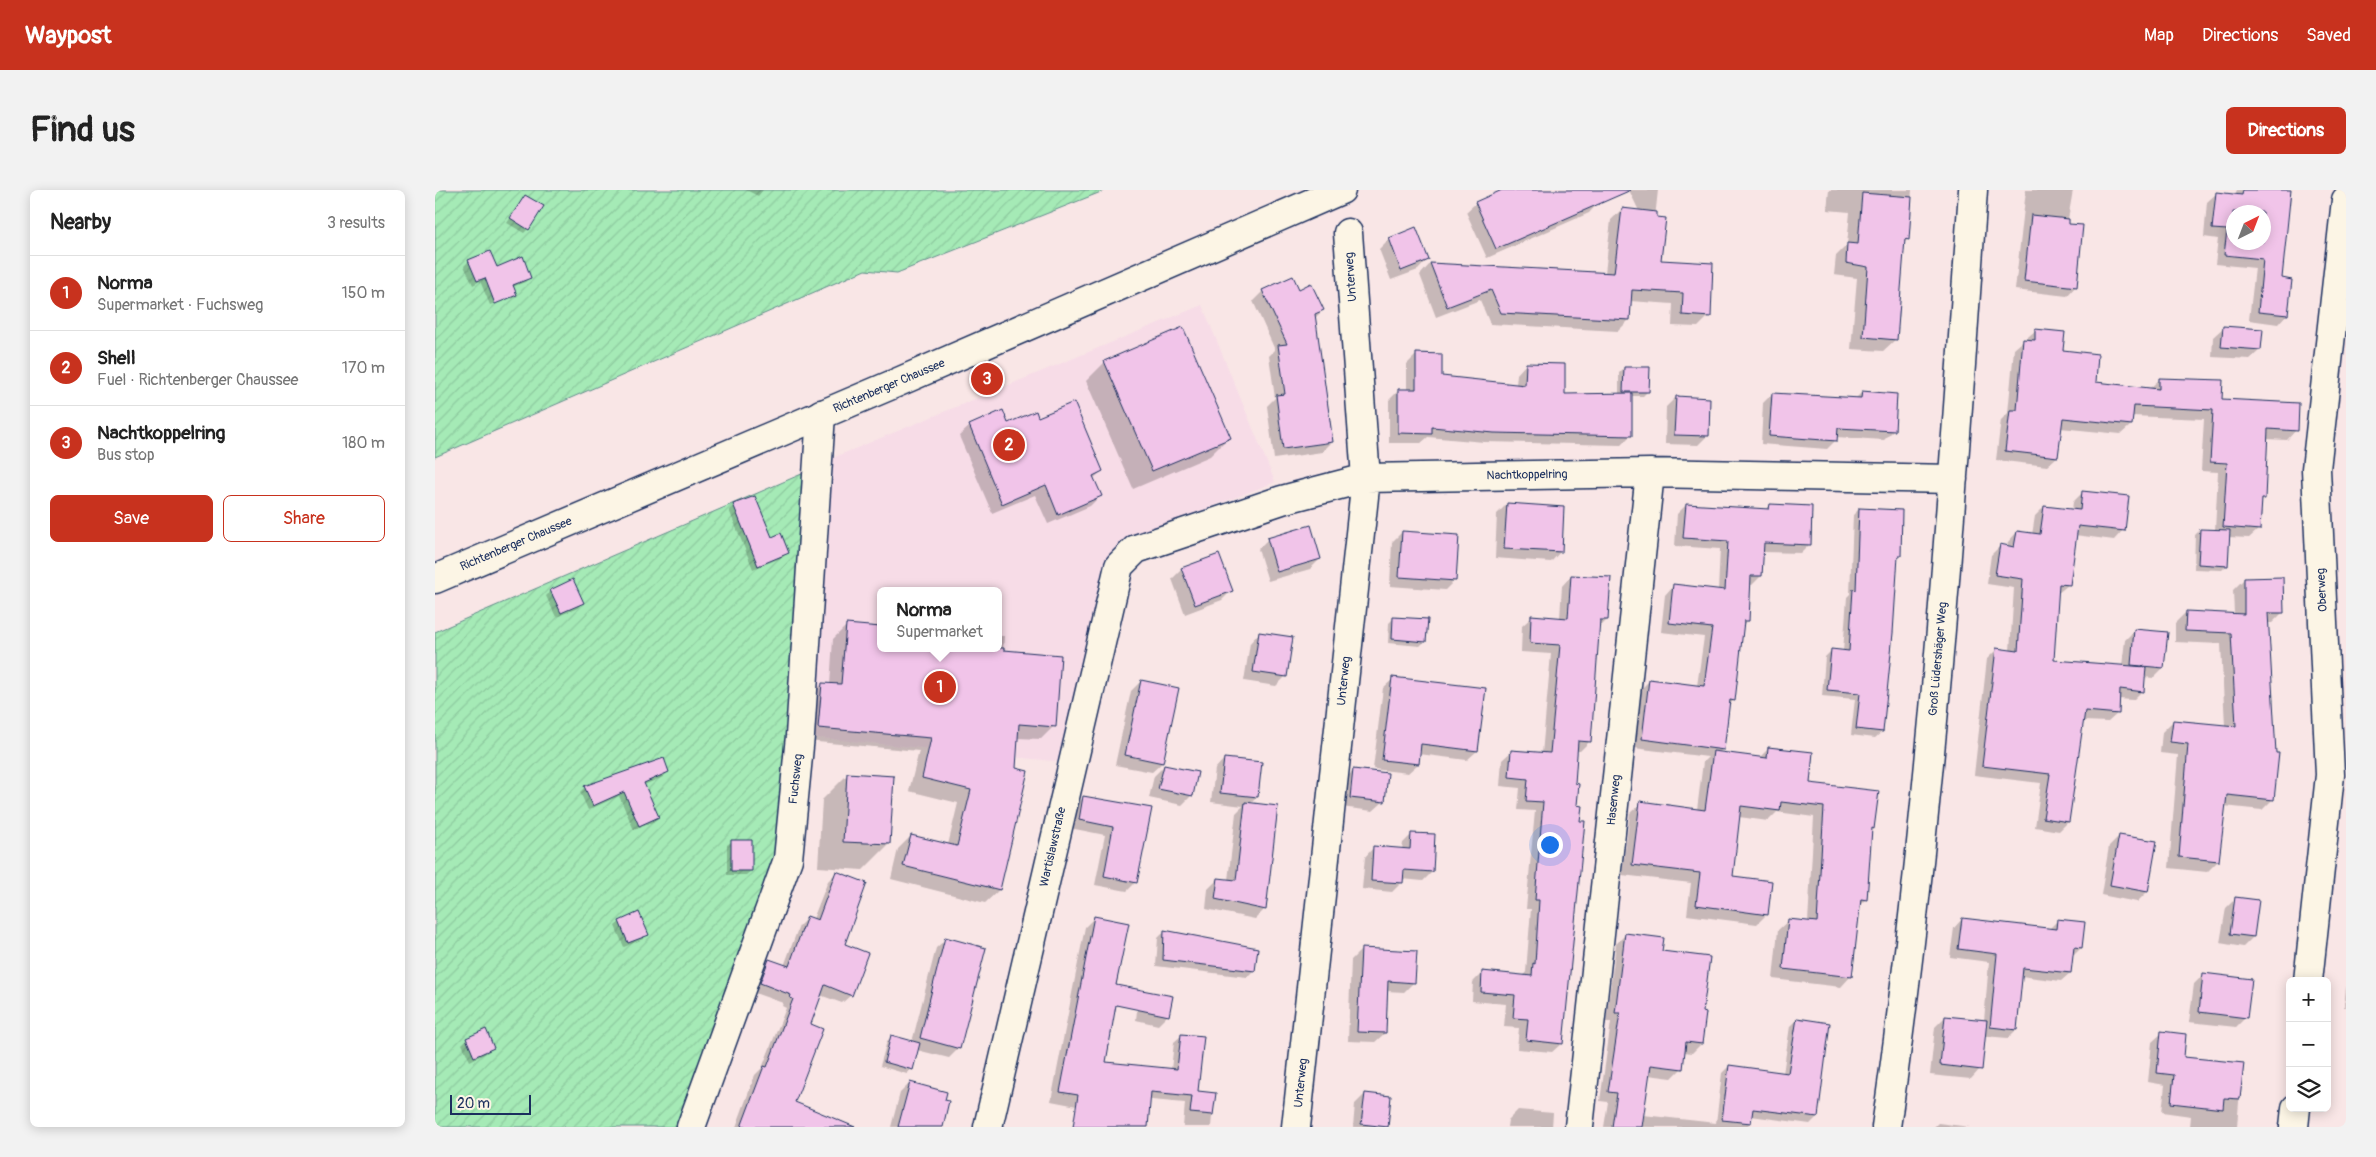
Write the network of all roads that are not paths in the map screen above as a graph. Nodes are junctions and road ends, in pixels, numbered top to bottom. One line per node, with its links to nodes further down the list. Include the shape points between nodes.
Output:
1 (1341, 190): 5 (street, Richtenberger Chaussee)
2 (1973, 190): 8 (street, Groß Lüdershäger Weg)
3 (2346, 200): 11 (street, Oberweg, via 2316,469 2330,774)
4 (1348, 234): 7 (street, Unterweg)
5 (821, 414): 10 (street, Richtenberger Chaussee); 13 (street, Fuchsweg, via 801,726 788,859)
6 (1650, 473): 7 (street, Nachtkoppelring); 8 (street, Nachtkoppelring); 16 (street, Hasenweg)
7 (1366, 478): 9 (street, Nachtkoppelring, via 1282,500 1136,548); 15 (street, Unterweg)
8 (1953, 479): 17 (street, Groß Lüdershäger Weg, via 1927,783)
9 (1119, 566): 14 (street, Wartislawstraße)
10 (435, 578)
11 (2308, 977)
12 (2295, 1112): 18 (street)
13 (691, 1127)
14 (988, 1127)
15 (1296, 1127)
16 (1579, 1127)
17 (1886, 1127)
18 (2294, 1127)

